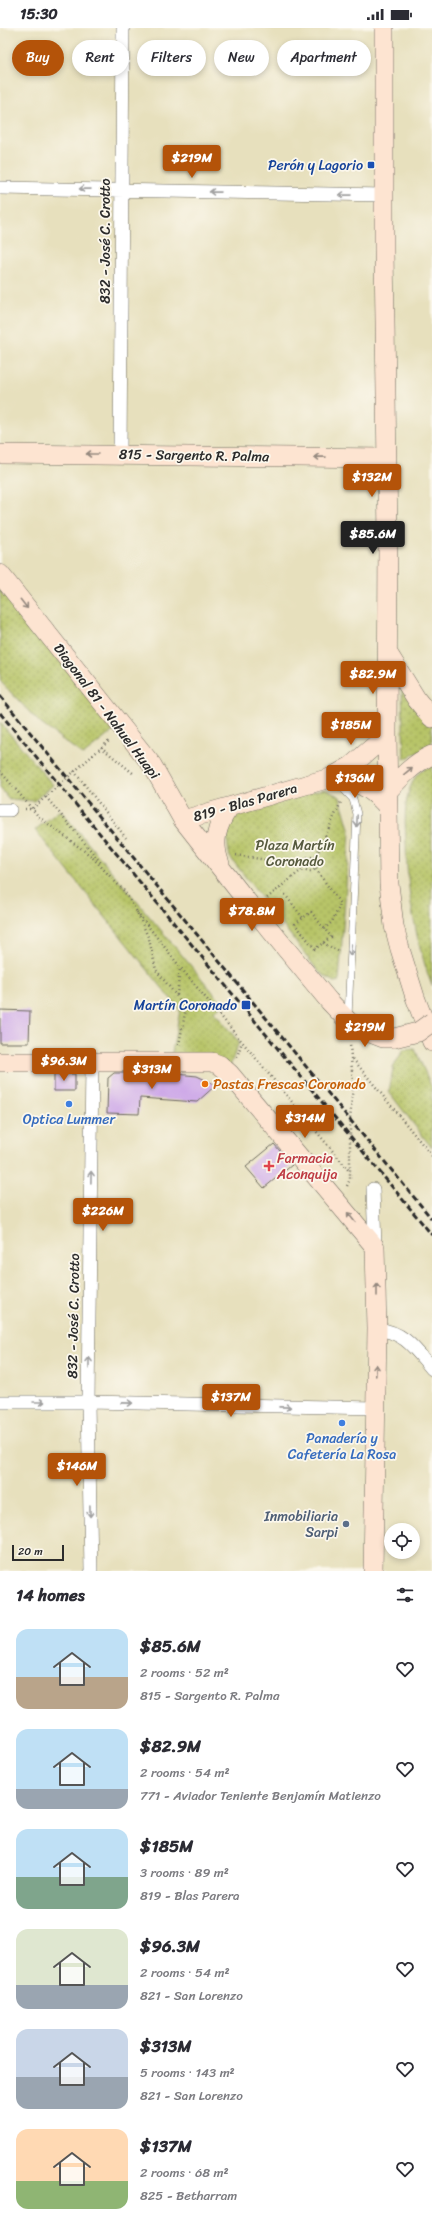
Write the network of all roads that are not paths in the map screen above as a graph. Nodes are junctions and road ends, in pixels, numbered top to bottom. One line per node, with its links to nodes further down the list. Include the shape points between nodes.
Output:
1 (123, 28): 4 (street, 832 - José C. Crotto)
2 (384, 28): 5 (street)
3 (0, 188): 4 (street, one-way to 3)
4 (122, 190): 5 (street, one-way to 4); 7 (street, 832 - José C. Crotto)
5 (384, 195): 8 (street)
6 (0, 454): 7 (street, 815 - Sargento R. Palma, one-way to 6)
7 (120, 454): 8 (street, 815 - Sargento R. Palma, one-way to 7)
8 (387, 458): 10 (street)
9 (0, 574): 17 (street, Diagonal 81 - Nahuel Huapi, one-way to 17, via 152,766)
10 (389, 655): 11 (street); 12 (street)
11 (432, 718)
12 (387, 735): 14 (street, 819 - Blas Parera, via 370,752); 15 (street)
13 (432, 755): 15 (street, one-way to 13, via 406,772)
14 (330, 778): 15 (street, 819 - Blas Parera, via 349,781); 16 (street, 819 - Blas Parera); 19 (lane, one-way to 19, via 346,791 357,814)
15 (388, 798): 21 (street, via 389,884 394,926 407,975)
16 (229, 808): 17 (street, 819 - Blas Parera); 18 (street, via 218,828)
17 (183, 820): 18 (street, Diagonal 81 - Nahuel Huapi)
18 (218, 860): 19 (street, Diagonal 81 - Nahuel Huapi, via 253,910)
19 (348, 1021): 20 (street, Diagonal 81 - Nahuel Huapi, bridge, via 382,1038 418,1032)
20 (432, 1022)
21 (432, 1042)
22 (0, 1062): 23 (street)
23 (92, 1062): 25 (street, one-way to 23, via 220,1065 212,1062 175,1061); 29 (street, 832 - José C. Crotto, one-way to 23)
24 (373, 1189): 25 (street)
25 (375, 1247): 26 (street, one-way to 25)
26 (377, 1329): 27 (street, via 397,1333); 30 (street, one-way to 26)
27 (432, 1369)
28 (0, 1402): 29 (street, one-way to 29)
29 (88, 1402): 30 (street, one-way to 30); 31 (street, 832 - José C. Crotto, one-way to 31)
30 (374, 1408): 32 (street)
31 (91, 1571)
32 (373, 1571)

